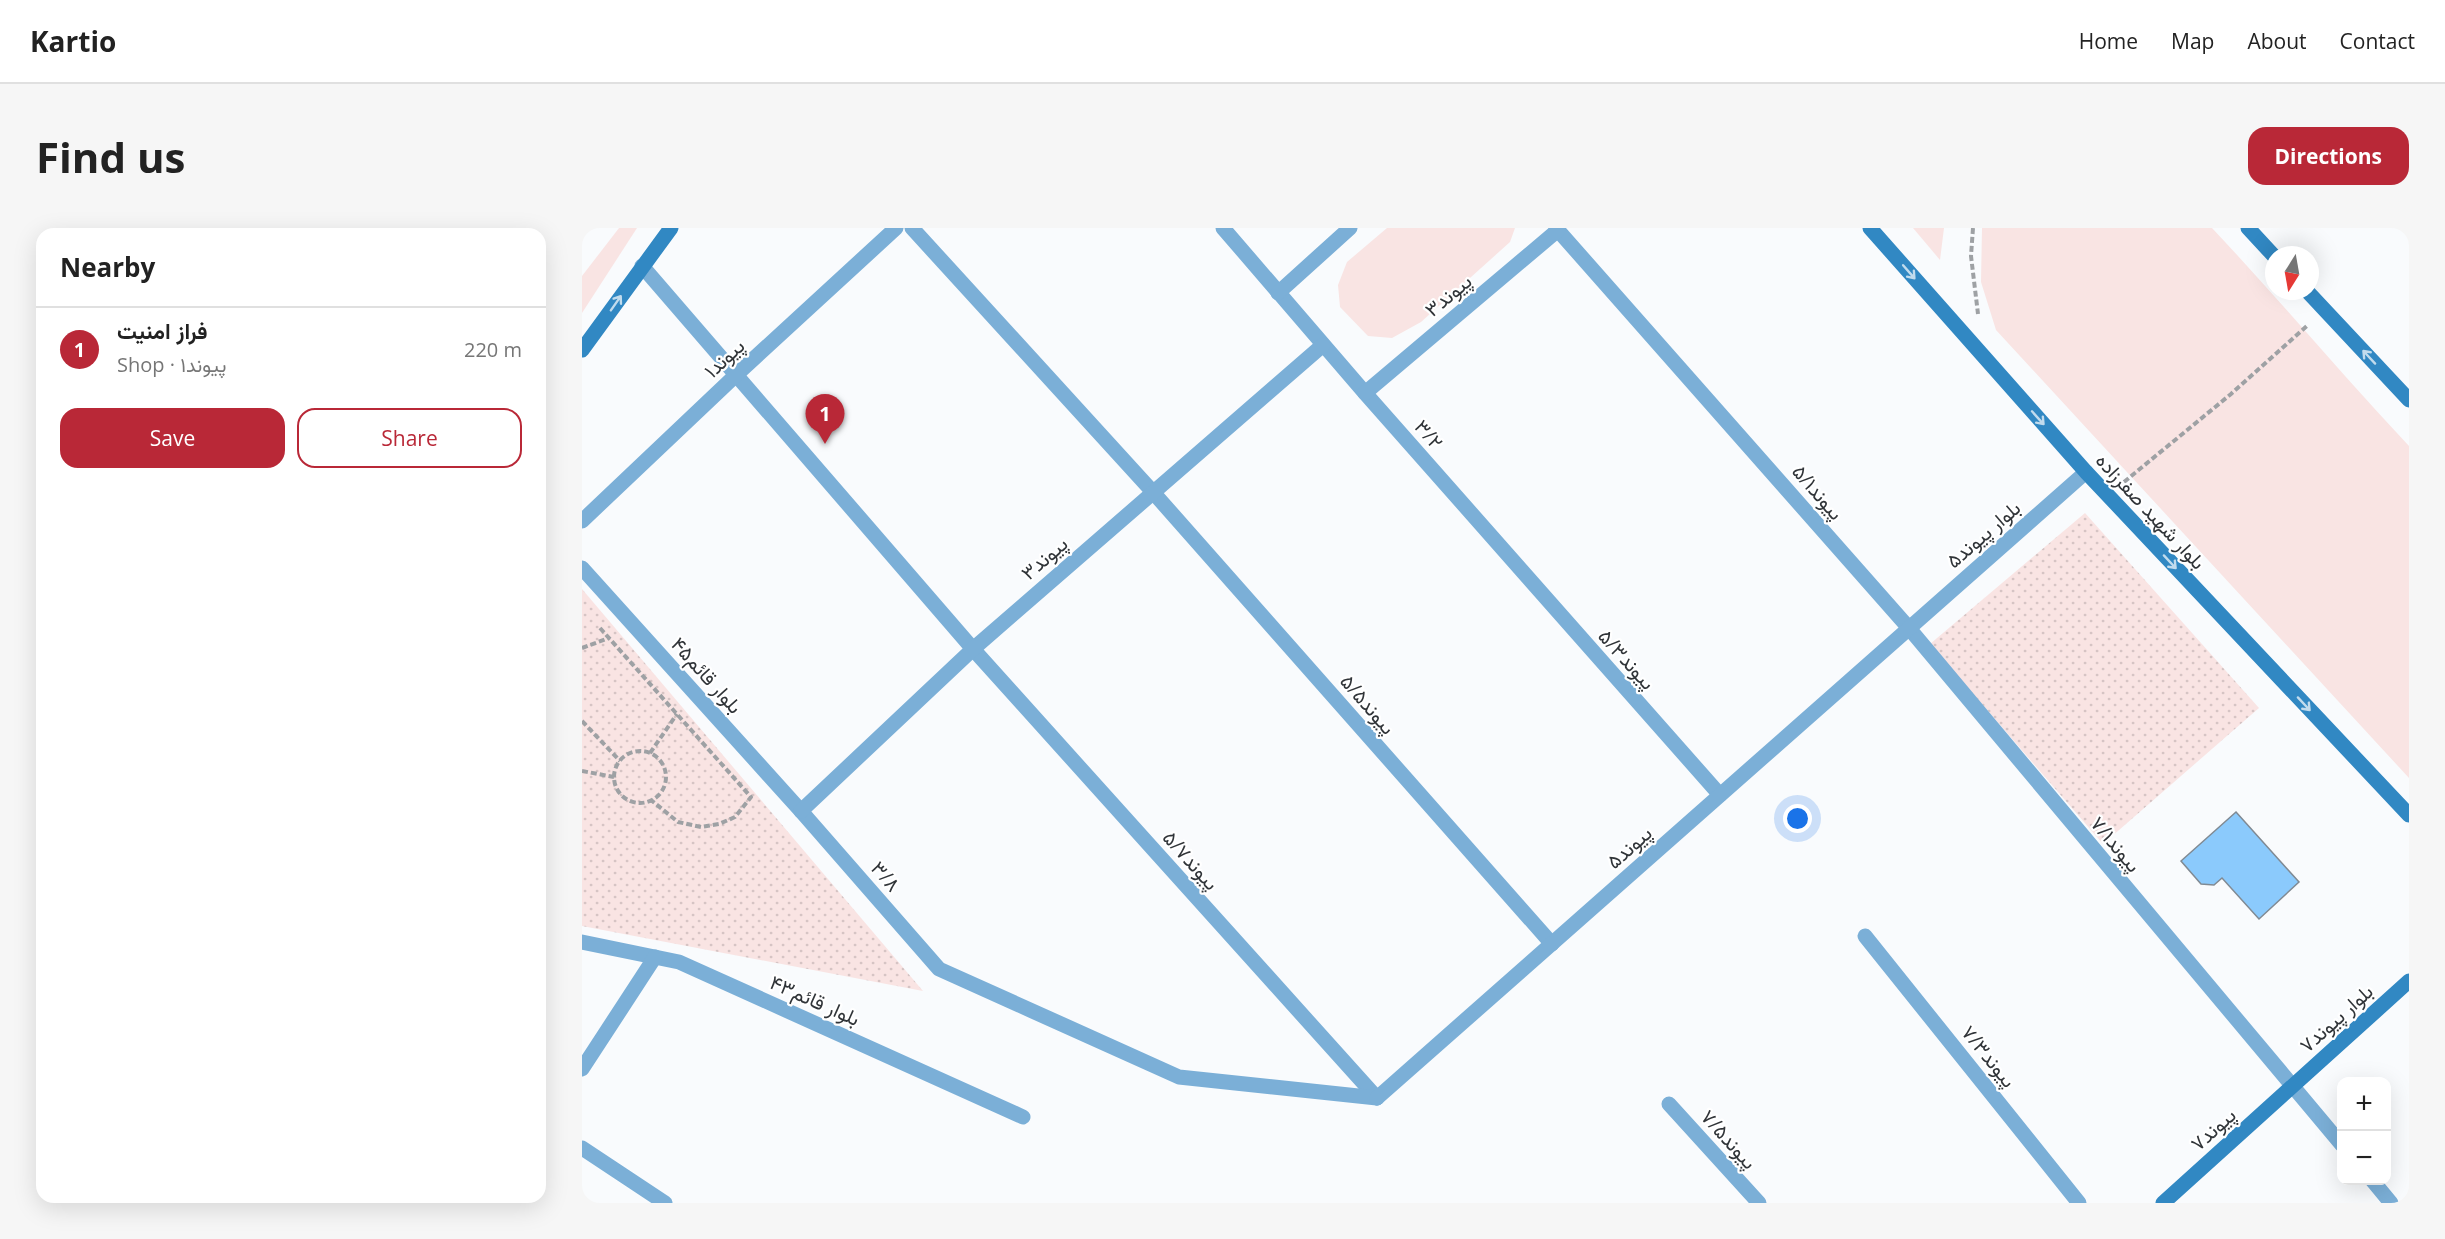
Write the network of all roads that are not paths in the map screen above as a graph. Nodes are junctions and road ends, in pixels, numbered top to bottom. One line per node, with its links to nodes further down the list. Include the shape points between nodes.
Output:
1 (657, 228): 11 (street)
2 (670, 228): 11 (street)
3 (896, 228): 16 (street, پیوند۱)
4 (912, 228): 20 (street, پیوند۵/۵)
5 (1223, 228): 12 (street, ۳/۲)
6 (1350, 228): 12 (street)
7 (1870, 228): 19 (street, بلوار شهید صفرزاده, one-way to 19)
8 (2248, 228): 10 (street)
9 (1557, 229): 17 (street, پیوند۳); 24 (street, پیوند۵/۱)
10 (2265, 246)
11 (646, 260): 15 (street, one-way to 11); 16 (street, پیوند۵/۷)
12 (1278, 293): 14 (street, ۳/۲)
13 (2316, 300): 18 (street, one-way to 13)
14 (1323, 345): 17 (street, ۳/۲); 20 (street, پیوند۳)
15 (582, 350)
16 (736, 375): 21 (street, پیوند۱); 25 (street, پیوند۵/۷)
17 (1365, 393): 22 (street, ۳/۲)
18 (2409, 400)
19 (2086, 472): 24 (street, بلوار پیوند۵); 28 (street, بلوار شهید صفرزاده, one-way to 28)
20 (1152, 491): 25 (street, پیوند۳); 31 (street, پیوند۵/۵)
21 (582, 521)
22 (1503, 551): 26 (street, پیوند۵/۳)
23 (582, 568): 27 (street, بلوار قائم۴۵)
24 (1908, 627): 26 (street, پیوند۵); 35 (street, پیوند۷/۱)
25 (973, 649): 27 (street, پیوند۳); 36 (street, پیوند۵/۷)
26 (1720, 795): 31 (street, پیوند۵)
27 (801, 811): 36 (street, ۳/۸, via 939,969 1179,1077)
28 (2409, 815)
29 (1865, 936): 44 (street, پیوند۷/۳)
30 (582, 942): 32 (street, بلوار قائم۴۳)
31 (1552, 944): 36 (street, پیوند۵)
32 (655, 957): 34 (street); 38 (street, بلوار قائم۴۳, via 679,962)
33 (2409, 981): 35 (street, بلوار پیوند۷)
34 (582, 1069)
35 (2291, 1087): 39 (street, پیوند۷/۱); 45 (street, پیوند۷)
36 (1377, 1098)
37 (1669, 1104): 43 (street, پیوند۷/۵)
38 (1023, 1117)
39 (2337, 1139)
40 (582, 1148): 42 (street)
41 (2376, 1185): 46 (street)
42 (665, 1203)
43 (1759, 1203)
44 (2079, 1203)
45 (2163, 1203)
46 (2391, 1203)

